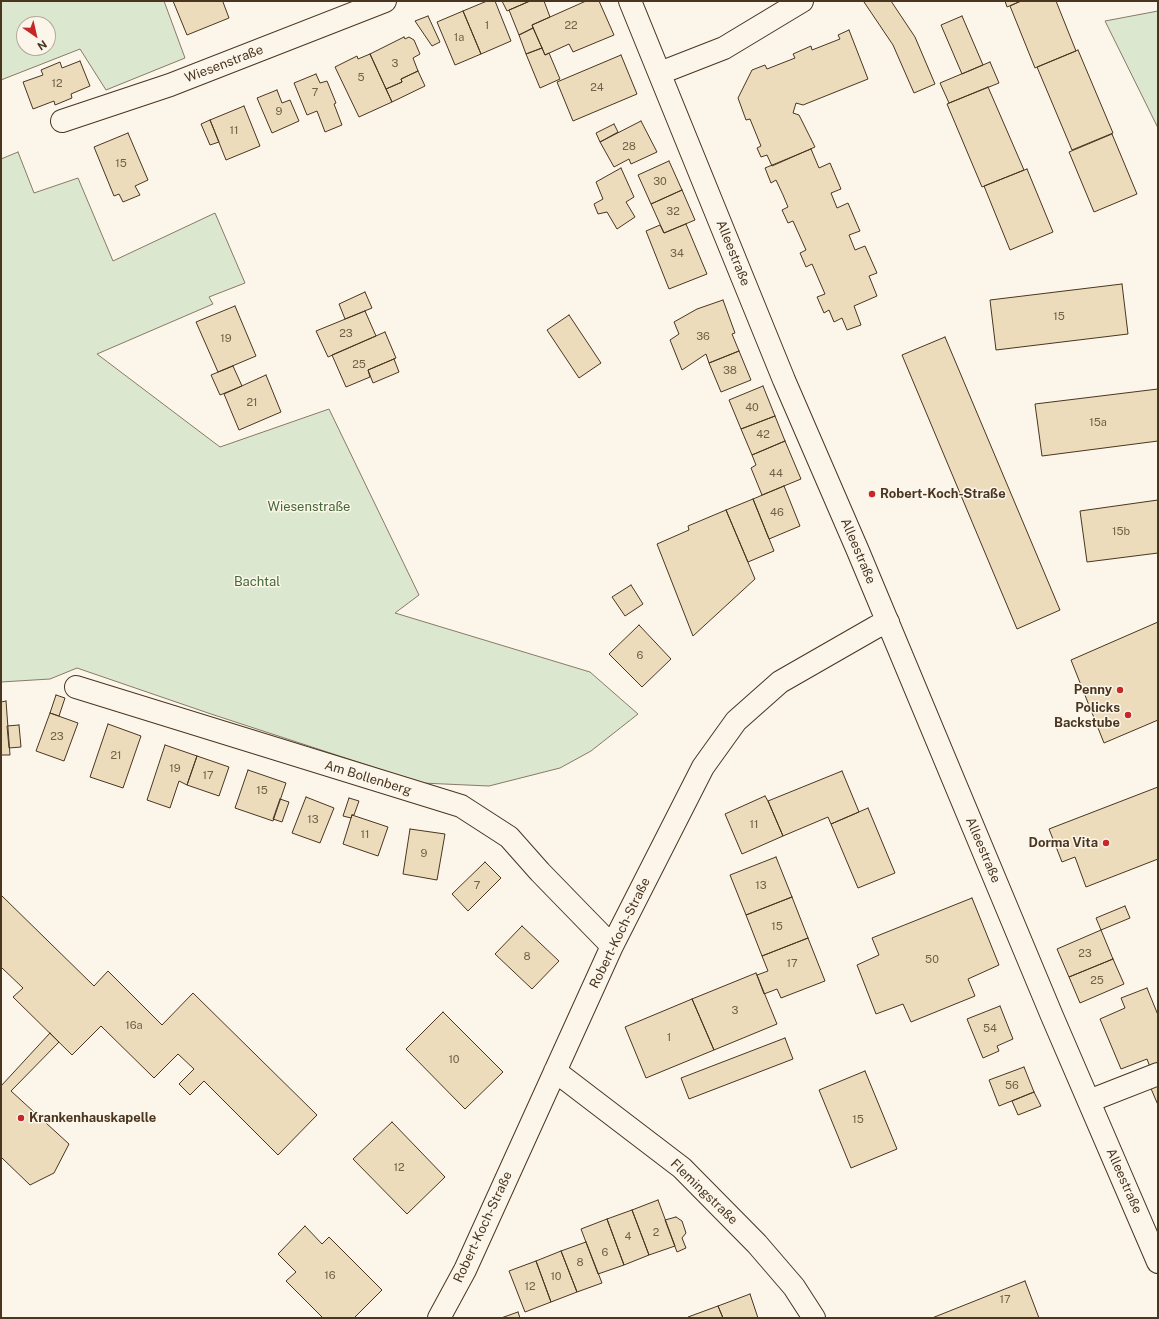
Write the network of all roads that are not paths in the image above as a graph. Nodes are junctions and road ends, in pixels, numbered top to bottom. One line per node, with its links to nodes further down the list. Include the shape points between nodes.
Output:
1 (385, 1): 5 (street, Wiesenstraße, via 170,85)
2 (630, 1): 4 (street, Alleestraße)
3 (802, 1): 4 (street, via 724,48)
4 (660, 73): 6 (street, Alleestraße, via 784,380)
5 (62, 121)
6 (888, 622): 8 (street, Robert-Koch-Straße, via 780,682 736,721 703,767); 11 (street, Alleestraße)
7 (76, 687): 8 (street, Am Bollenberg, via 461,806 509,836)
8 (612, 946): 9 (street, Robert-Koch-Straße)
9 (555, 1071): 13 (street, Robert-Koch-Straße, via 465,1270); 14 (street, Flemingstraße, via 682,1168 757,1244 794,1287)
10 (1158, 1074): 11 (street)
11 (1089, 1101): 12 (street, Alleestraße)
12 (1158, 1262)
13 (439, 1318)
14 (814, 1318)

